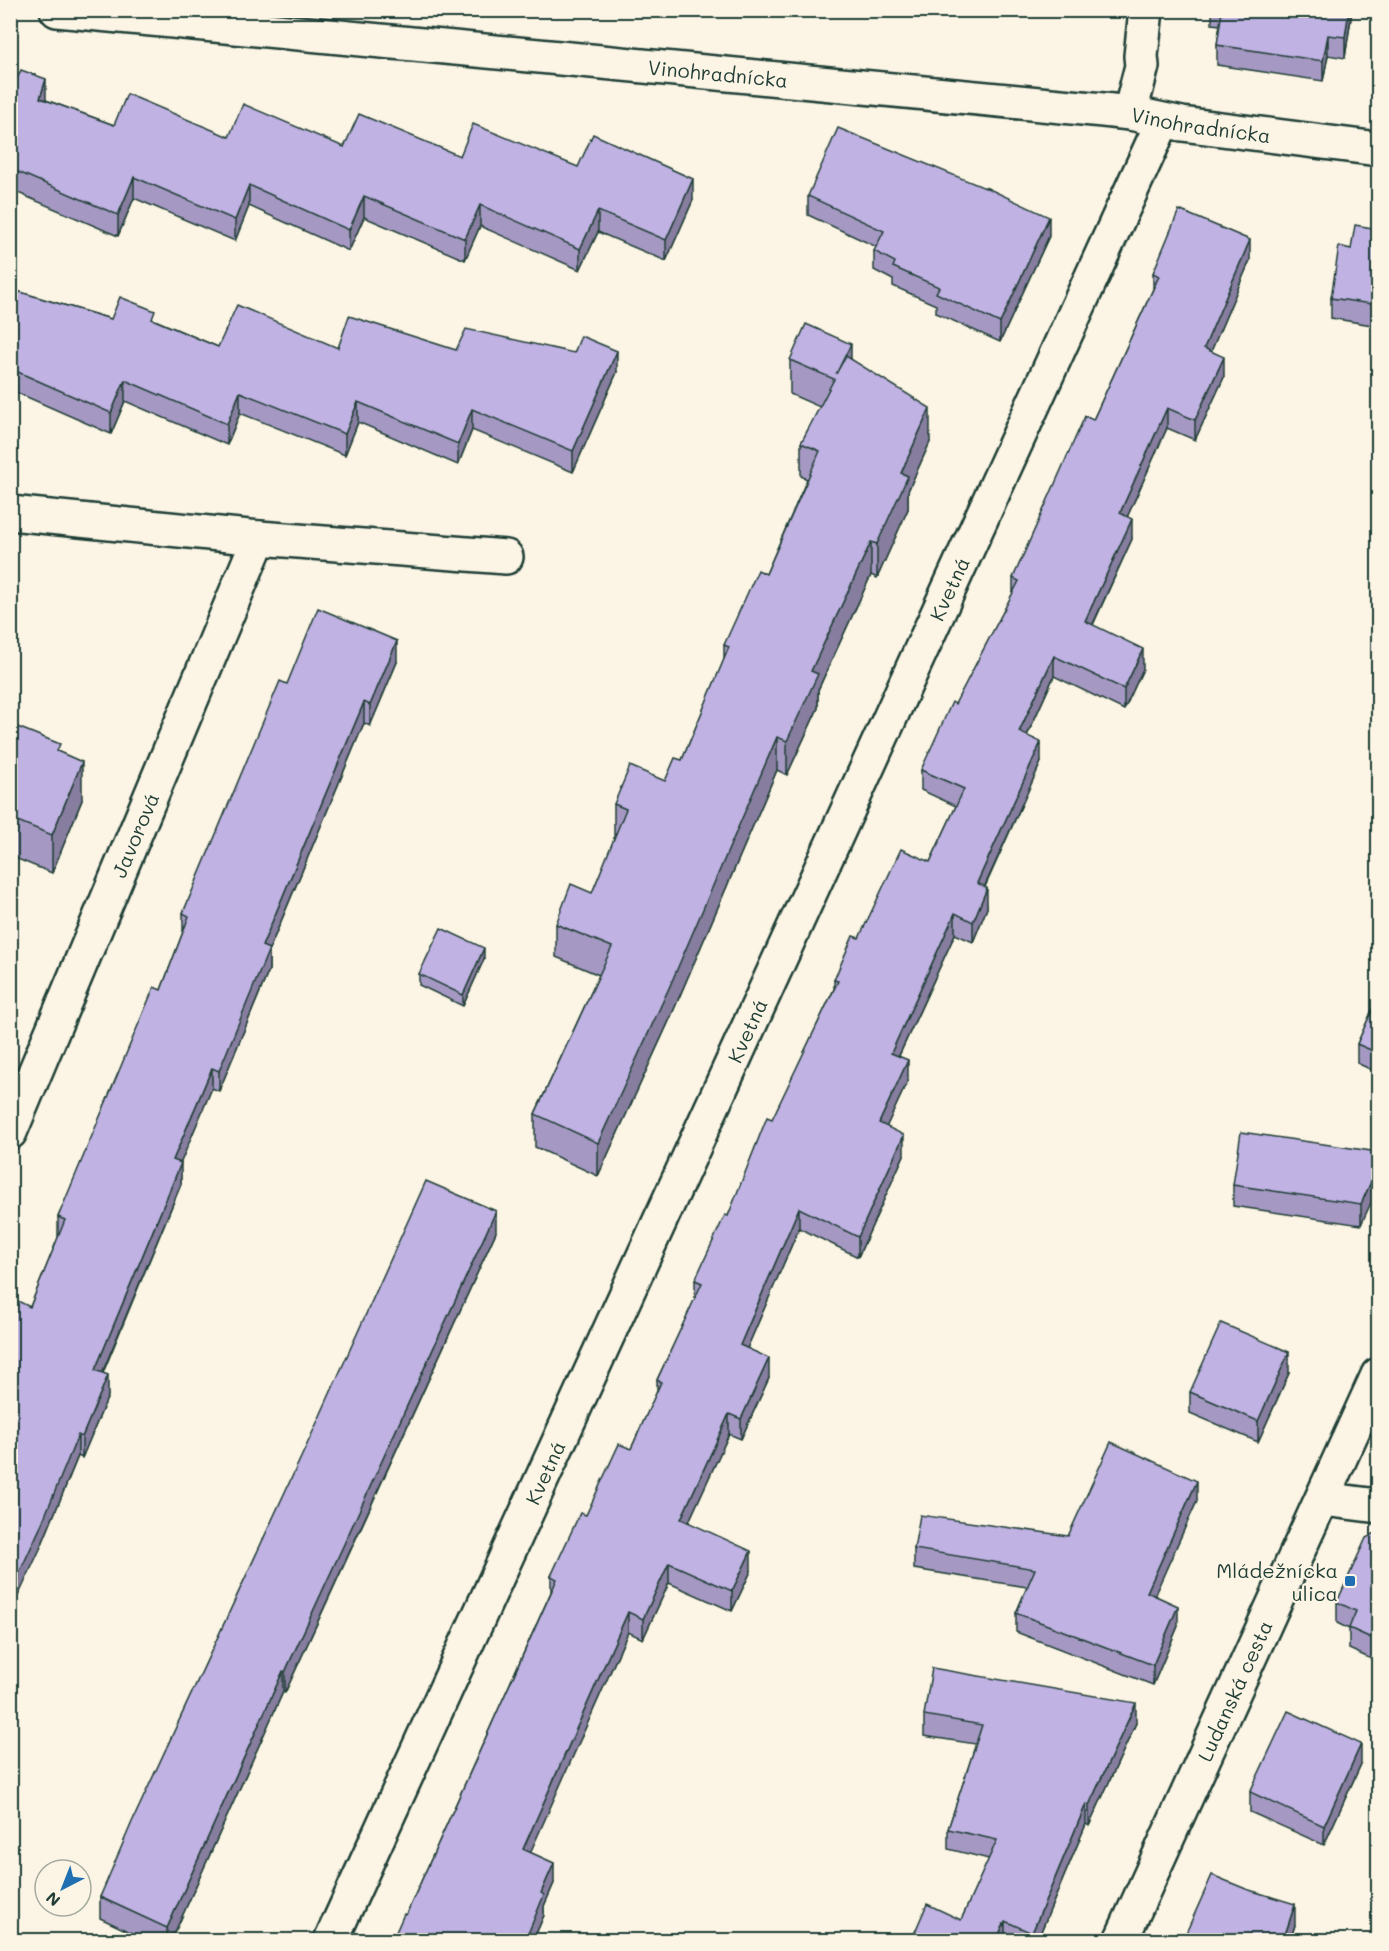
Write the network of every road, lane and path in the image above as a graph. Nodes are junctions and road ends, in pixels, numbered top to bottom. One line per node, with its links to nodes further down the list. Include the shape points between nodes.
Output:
1 (57, 10): 3 (street, Vinohradnícka)
2 (1146, 10): 3 (street, via 1142,66)
3 (1131, 113): 4 (street, Vinohradnícka)
4 (1163, 121): 5 (street, Vinohradnícka); 13 (street, Kvetná)
5 (1378, 149)
6 (10, 513): 7 (street)
7 (259, 538): 8 (street); 9 (street, Javorová)
8 (506, 557)
9 (10, 1132)
10 (1378, 1374): 11 (street, Ludanská cesta)
11 (1323, 1499): 12 (street); 14 (street, Ludanská cesta)
12 (1378, 1506)
13 (331, 1941)
14 (1120, 1941)

